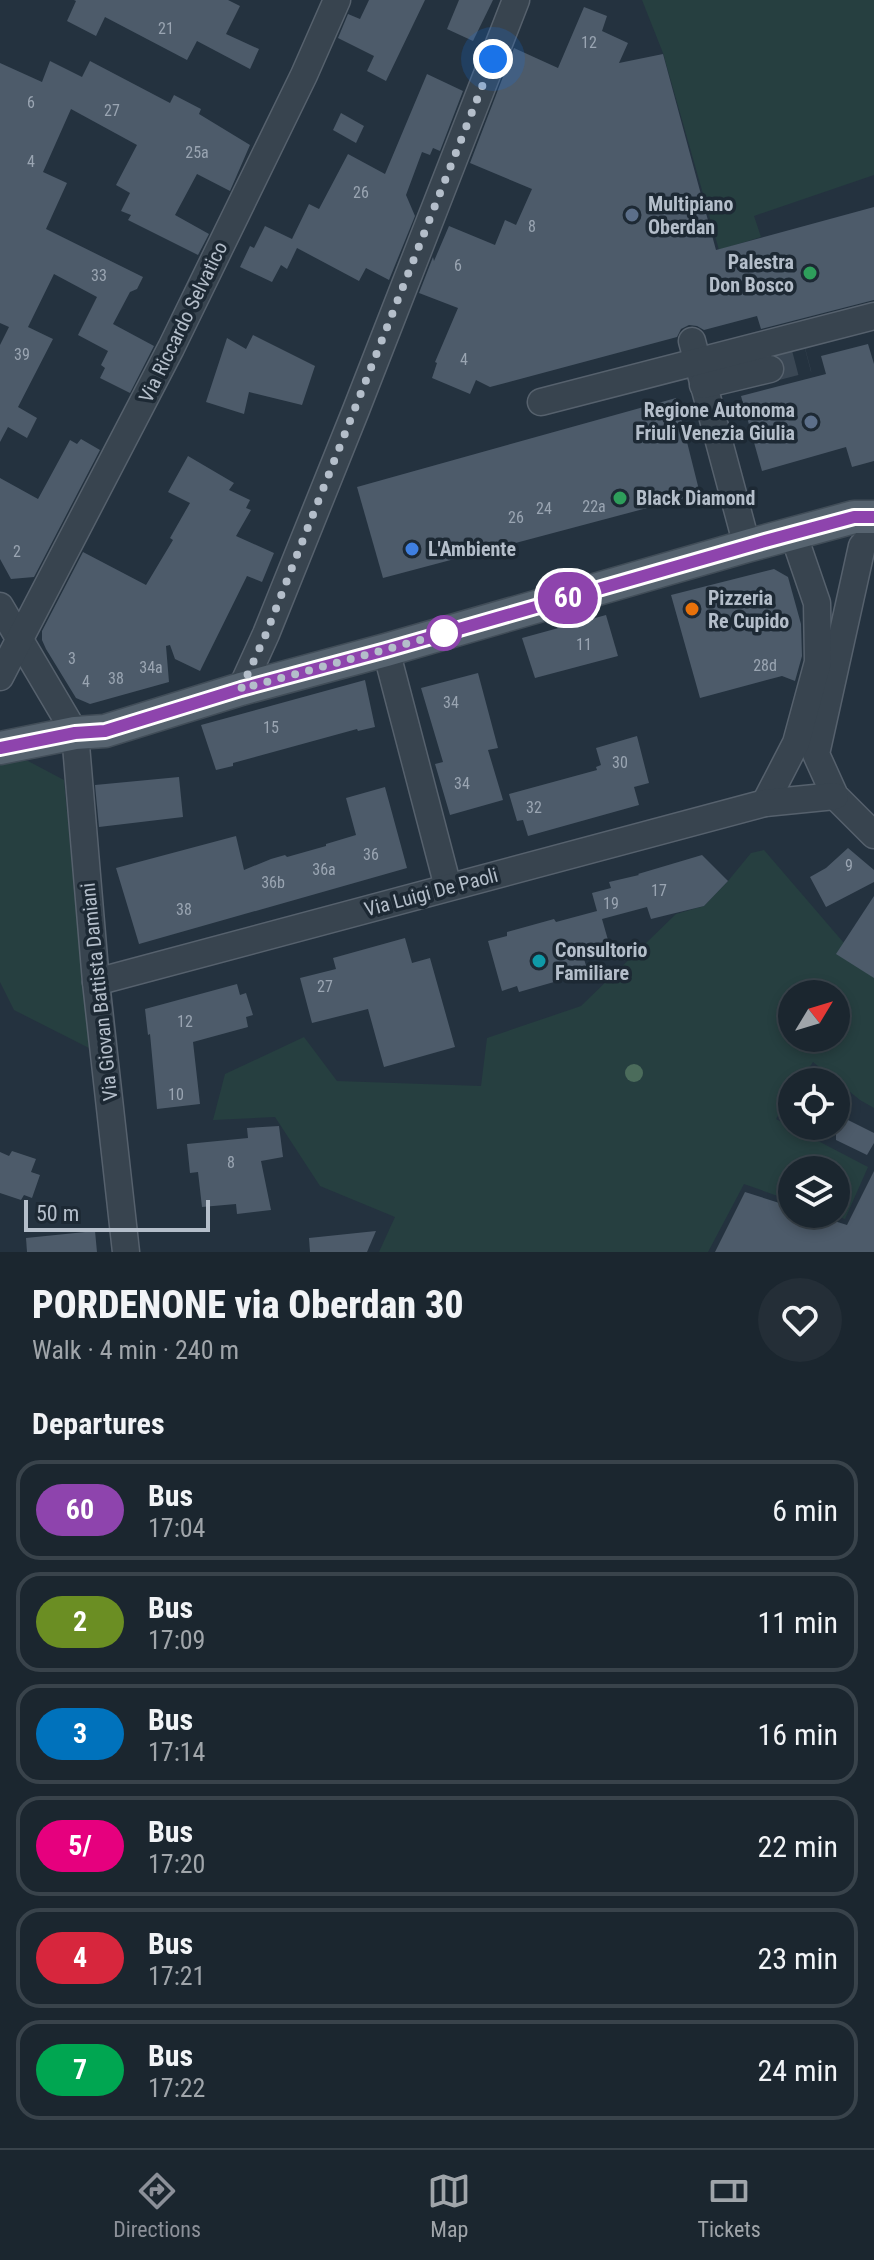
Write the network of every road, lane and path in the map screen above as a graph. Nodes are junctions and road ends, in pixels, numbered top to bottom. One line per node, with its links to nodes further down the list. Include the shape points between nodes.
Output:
1 (337, 0): 12 (street, Via Riccardo Selvatico, via 171,348)
2 (516, 0): 15 (street)
3 (874, 316): 4 (street)
4 (697, 363): 5 (street); 6 (street); 10 (street)
5 (770, 369)
6 (541, 402)
7 (874, 517): 8 (main road)
8 (793, 533): 10 (main road); 19 (street, via 817,603 818,662 796,743)
9 (874, 533): 18 (street, via 862,546 816,754)
10 (747, 546): 13 (main road)
11 (0, 606): 12 (street)
12 (19, 638): 14 (street, Via Riccardo Selvatico); 16 (street)
13 (386, 650): 15 (main road); 21 (street)
14 (0, 677)
15 (241, 689): 16 (main road, via 105,731)
16 (75, 733): 17 (main road); 22 (street, Via Giovan Battista Damiani)
17 (0, 748)
18 (835, 796): 19 (street, Via Luigi De Paoli); 20 (street)
19 (765, 803): 21 (street, Via Luigi De Paoli)
20 (874, 835)
21 (448, 887): 22 (street, Via Luigi De Paoli)
22 (96, 982): 23 (street, Via Giovan Battista Damiani)
23 (126, 1252)

